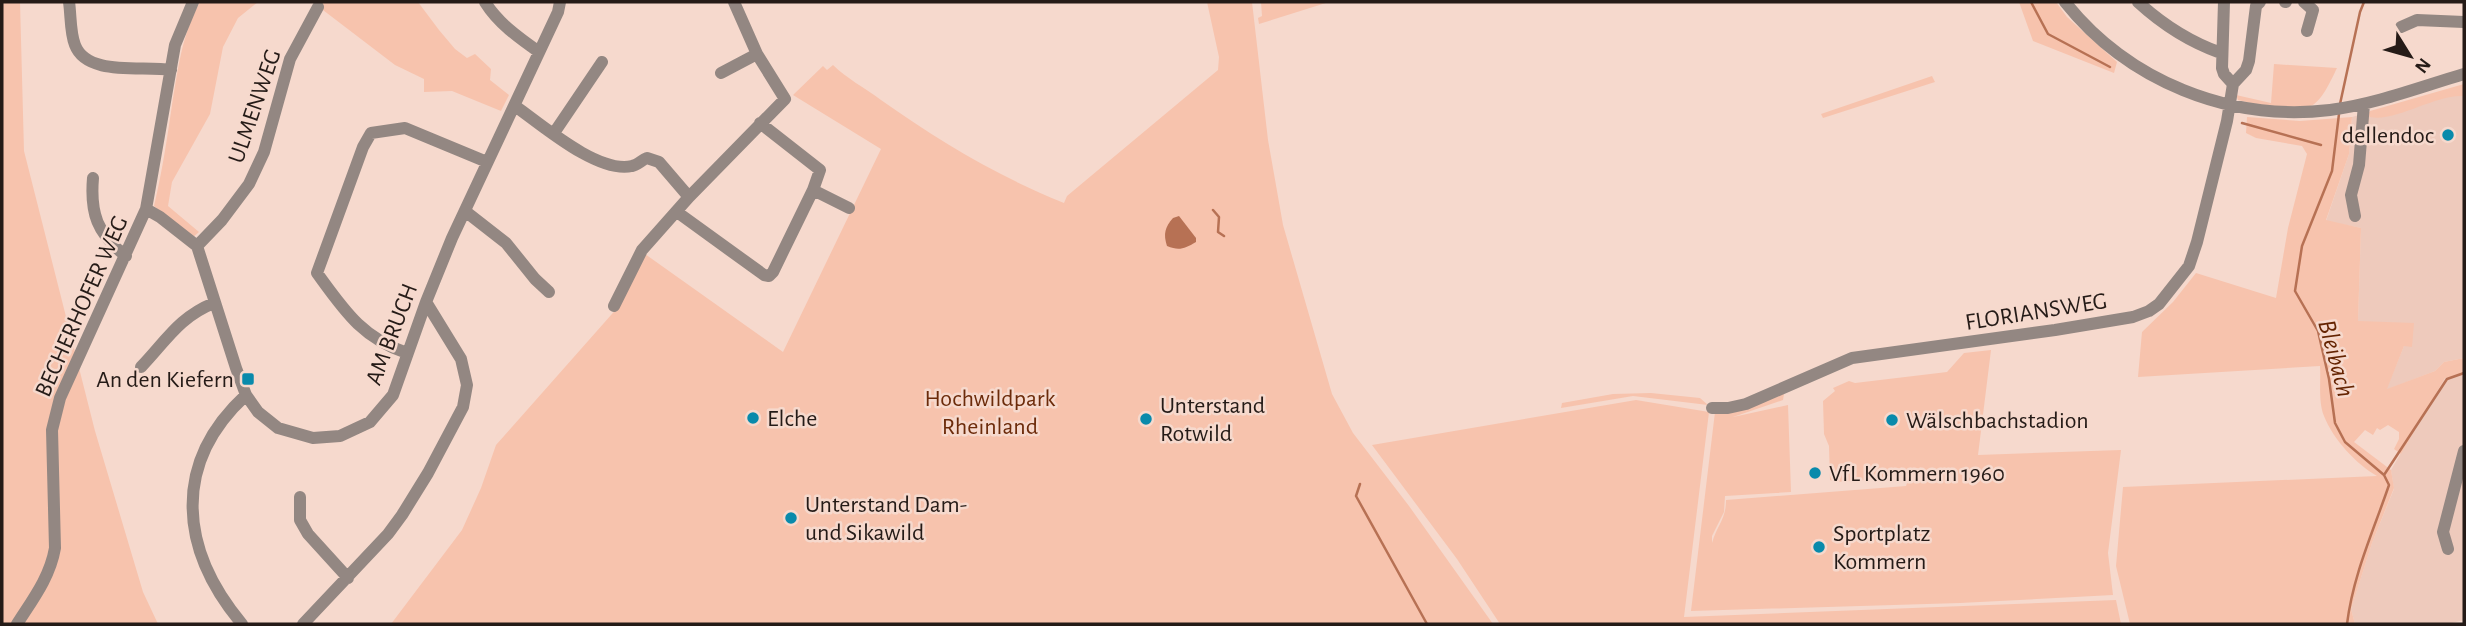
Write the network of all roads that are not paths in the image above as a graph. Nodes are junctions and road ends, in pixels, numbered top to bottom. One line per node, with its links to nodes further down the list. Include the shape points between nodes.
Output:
1 (69, 2): 19 (street, via 74,45 90,62)
2 (193, 2): 19 (street, BECHERHOFER WEG, via 175,45)
3 (485, 2): 15 (street, via 494,16)
4 (560, 2): 15 (street, AM BRUCH)
5 (734, 2): 17 (street)
6 (2065, 2): 23 (street, via 2133,65 2190,94)
7 (2138, 2): 16 (street, via 2162,22)
8 (2224, 2): 16 (street)
9 (2259, 2): 22 (street, via 2249,61)
10 (2312, 5): 14 (street)
11 (318, 7): 37 (street, ULMENWEG, via 290,59 264,152 249,184)
12 (2464, 22): 13 (street, via 2417,20)
13 (2401, 27)
14 (2307, 31)
15 (540, 52): 25 (street, AM BRUCH)
16 (2221, 53): 22 (street, via 2224,74)
17 (757, 54): 20 (street); 26 (street, via 785,99)
18 (602, 62): 27 (street)
19 (171, 70): 33 (street, BECHERHOFER WEG)
20 (721, 72)
21 (2464, 74): 24 (street)
22 (2234, 85): 23 (street, FLORIANSWEG)
23 (2231, 105): 24 (street, via 2268,111); 46 (street, FLORIANSWEG, via 2189,266 2149,311 2055,330 1852,358 1746,404)
24 (2357, 105): 36 (street, via 2358,165 2351,195)
25 (515, 106): 27 (street); 28 (street, AM BRUCH)
26 (760, 123): 30 (street, via 820,170); 31 (street)
27 (554, 133): 31 (street, via 593,160 613,166 632,166 647,158 659,162)
28 (487, 162): 34 (street, AM BRUCH); 43 (street, via 405,128 371,133 363,147 317,273 368,334)
29 (93, 178): 38 (street, via 90,203 101,231)
30 (813, 190): 32 (street); 35 (street, via 769,276)
31 (689, 197): 35 (street)
32 (849, 208)
33 (146, 209): 37 (street); 38 (street, BECHERHOFER WEG)
34 (466, 211): 39 (street, via 506,243); 40 (street, AM BRUCH)
35 (677, 212): 42 (street, via 642,250)
36 (2355, 216)
37 (197, 246): 41 (street, AM BRUCH)
38 (127, 256): 51 (street, BECHERHOFER WEG, via 61,398 52,430 52,564)
39 (549, 292)
40 (426, 302): 43 (street, AM BRUCH); 50 (street, via 461,359 467,385 463,407 402,515)
41 (214, 303): 44 (street, via 172,330); 45 (street, AM BRUCH)
42 (614, 306)
43 (407, 353): 45 (street, AM BRUCH, via 393,395 381,410 370,422 340,436 313,438 278,428)
44 (141, 367)
45 (246, 395): 52 (street, via 206,447 194,487 192,524 201,559)
46 (1712, 408)
47 (2464, 451): 49 (street, via 2443,532)
48 (300, 497): 50 (street, via 300,520 307,534)
49 (2448, 549)
50 (348, 578): 53 (street)
51 (17, 624)
52 (242, 624)
53 (303, 624)

